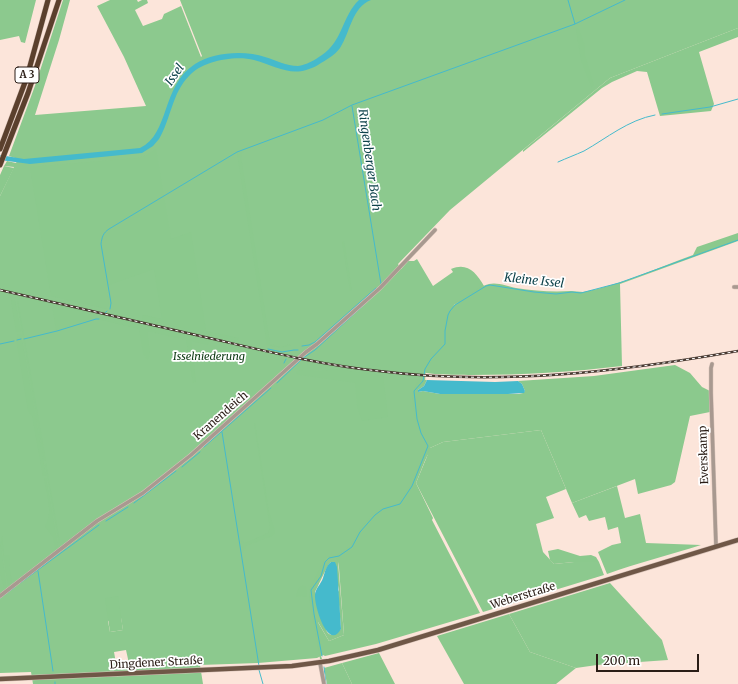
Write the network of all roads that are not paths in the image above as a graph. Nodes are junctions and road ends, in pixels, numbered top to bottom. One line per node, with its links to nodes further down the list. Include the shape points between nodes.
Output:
1 (48, 0): 5 (highway, A 3, via 27,77)
2 (55, 0): 4 (highway, A 3)
3 (59, 0): 4 (highway)
4 (49, 29): 6 (highway, A 3)
5 (0, 148)
6 (0, 165)
7 (435, 230): 11 (street, Kranendeich, via 381,287 191,455 143,493 97,521)
8 (712, 364): 10 (street, Everskamp)
9 (738, 540): 10 (main road, Weberstraße)
10 (716, 546): 12 (main road, Weberstraße, via 378,650)
11 (0, 596)
12 (320, 663): 13 (main road, Weberstraße); 15 (street)
13 (312, 664): 14 (main road, Dingdener Straße)
14 (0, 678)
15 (324, 684)

